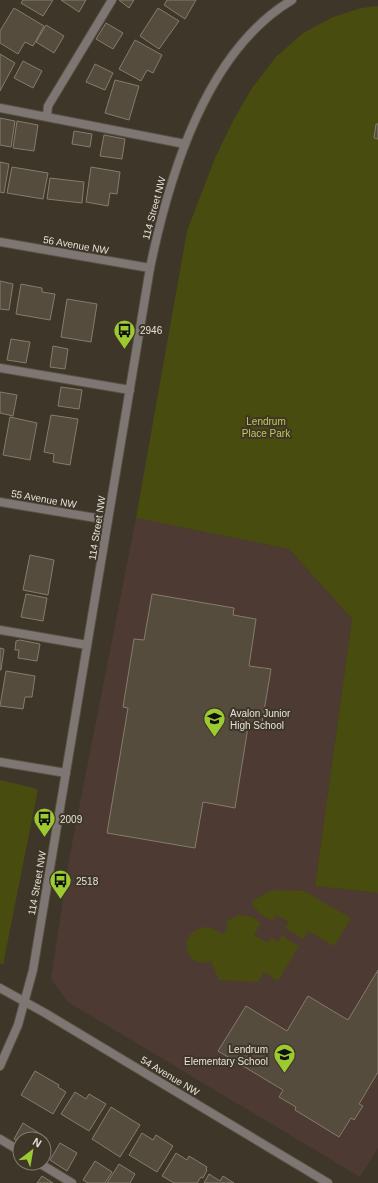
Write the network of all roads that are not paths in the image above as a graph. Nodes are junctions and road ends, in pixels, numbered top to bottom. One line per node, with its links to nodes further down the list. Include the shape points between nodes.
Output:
1 (112, 0): 4 (street, via 48,106)
2 (292, 0): 5 (street, 114 Street NW, via 268,17 245,39 226,65)
3 (0, 108): 4 (street)
4 (47, 116): 5 (street)
5 (185, 144): 7 (street, 114 Street NW, via 167,192)
6 (0, 242): 7 (street, 56 Avenue NW)
7 (150, 268): 9 (street, 114 Street NW)
8 (0, 368): 9 (street)
9 (130, 390): 11 (street, 114 Street NW)
10 (0, 502): 11 (street, 55 Avenue NW)
11 (108, 520): 13 (street, 114 Street NW)
12 (0, 630): 13 (street)
13 (87, 645): 15 (street, 114 Street NW)
14 (0, 762): 15 (street)
15 (66, 774): 17 (street, 114 Street NW, via 33,970)
16 (0, 988): 17 (street, 54 Avenue NW)
17 (25, 1002): 18 (street, 114 Street NW); 23 (street, 54 Avenue NW)
18 (0, 1066)
19 (0, 1139): 20 (street)
20 (12, 1146)
21 (52, 1171): 22 (street)
22 (72, 1183)
23 (328, 1183)

